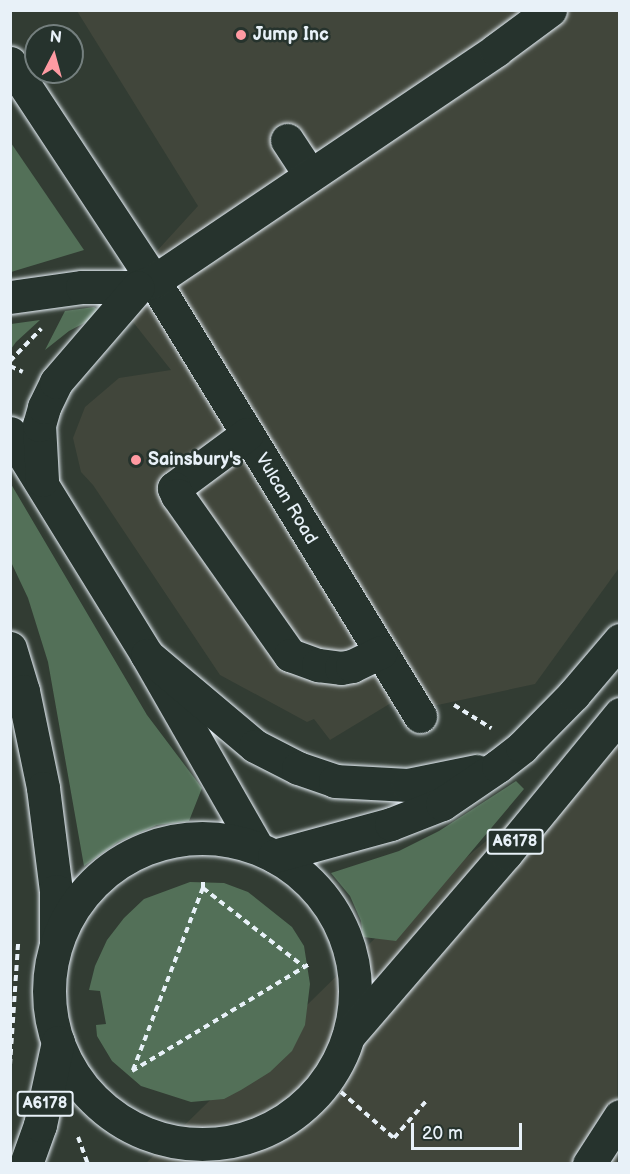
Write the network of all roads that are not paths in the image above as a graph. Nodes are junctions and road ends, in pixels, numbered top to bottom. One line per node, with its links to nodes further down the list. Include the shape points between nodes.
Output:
1 (550, 10): 4 (street)
2 (10, 63): 5 (street, Vulcan Road)
3 (287, 141): 4 (street)
4 (310, 175): 5 (street)
5 (146, 284): 6 (street, via 82,287); 8 (street, Vulcan Road); 9 (street, via 67,366 44,407 38,447)
6 (10, 297)
7 (10, 433): 9 (street)
8 (247, 434): 12 (street, Vulcan Road); 12 (street, via 174,488 177,495 290,655 341,668)
9 (43, 484): 13 (street)
10 (620, 640): 16 (street, A6178, via 574,694)
11 (10, 648): 18 (street, via 44,788 56,891)
12 (381, 652): 15 (street, Vulcan Road)
13 (147, 654): 16 (street, via 255,746 335,781 408,785); 17 (street)
14 (620, 714): 19 (street, A6178)
15 (420, 716)
16 (510, 756): 17 (street, A6178, via 442,804 401,820)
17 (266, 852): 18 (street, A6178, via 200,837 169,841 139,851 111,867 88,888 69,914); 19 (street, A6178, via 306,878 326,900 341,926 355,974 354,1015)
18 (56, 942): 20 (street, A6178, via 49,993)
19 (349, 1035): 22 (street, A6178, via 320,1089)
20 (58, 1042): 22 (street, A6178, via 85,1089 118,1118 148,1134 173,1141 207,1143 248,1137); 23 (street, A6178, via 40,1125)
21 (620, 1116): 25 (street)
22 (272, 1127): 24 (street, A6178)
23 (26, 1164)
24 (236, 1164)
25 (589, 1164)

